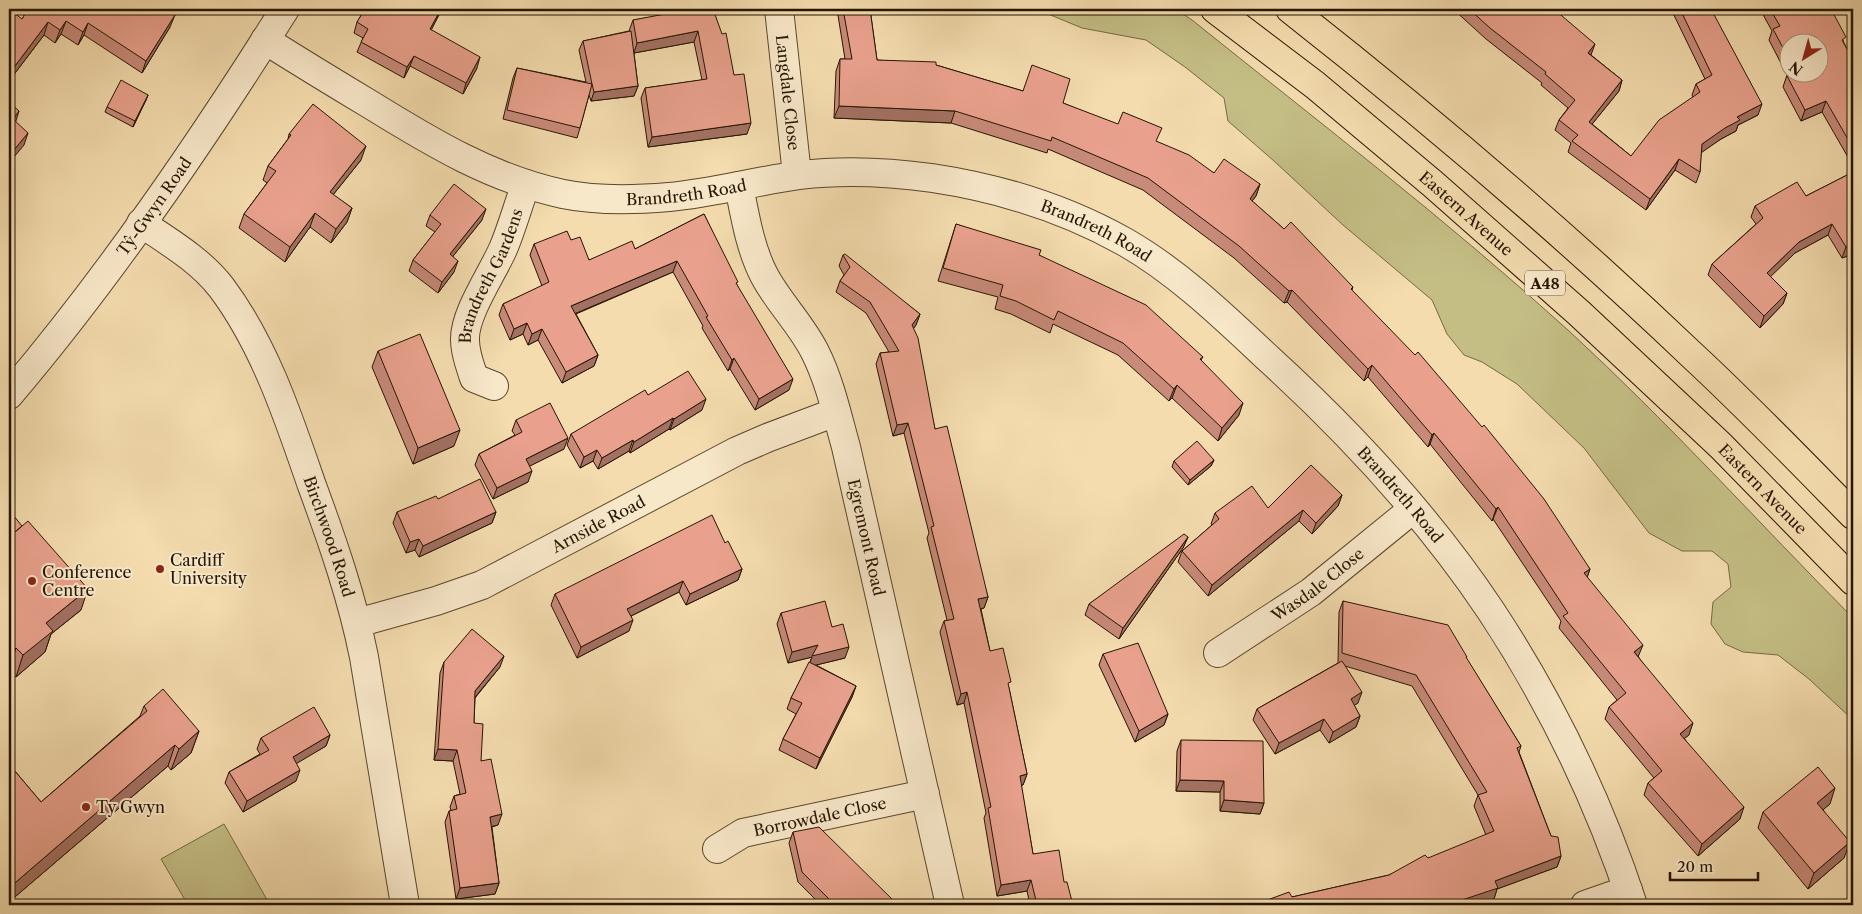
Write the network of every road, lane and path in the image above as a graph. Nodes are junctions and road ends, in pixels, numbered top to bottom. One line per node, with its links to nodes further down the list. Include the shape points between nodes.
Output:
1 (285, 9): 5 (street, Tŷ-Gwyn Road)
2 (779, 9): 6 (street, Langdale Close)
3 (1215, 9): 15 (highway, Eastern Avenue / A48, via 1426,178 1579,313 1721,446)
4 (1290, 9): 14 (highway, A48, via 1434,124 1599,268 1695,357)
5 (265, 40): 7 (street, Brandreth Road, via 443,148 498,175); 9 (street, Tŷ-Gwyn Road)
6 (797, 176): 8 (street, Brandreth Road); 13 (street, Brandreth Road, via 888,173 963,183 1047,207 1125,243 1192,290 1284,373 1338,424)
7 (526, 184): 8 (street, Brandreth Road, via 562,194 615,198 672,197); 10 (street, Brandreth Gardens, via 504,248 467,324 465,340 474,378)
8 (739, 186): 12 (street, Egremont Road, via 758,260 814,351)
9 (141, 223): 11 (street, Tŷ-Gwyn Road, via 94,287); 16 (street, Birchwood Road, via 203,268 220,286 251,334 297,443)
10 (494, 386)
11 (10, 390)
12 (836, 412): 16 (street, Arnside Road, via 737,451 482,585); 18 (street, Egremont Road)
13 (1414, 509): 17 (street, Wasdale Close, via 1311,592); 20 (street, Brandreth Road, via 1489,608 1519,655 1583,775)
14 (1853, 515)
15 (1853, 581)
16 (357, 623): 21 (street, Birchwood Road)
17 (1218, 653)
18 (925, 794): 19 (street, Borrowdale Close, via 743,833); 22 (street, Egremont Road)
19 (717, 849)
20 (1630, 897): 23 (street)
21 (405, 905)
22 (950, 905)
23 (1585, 905)

